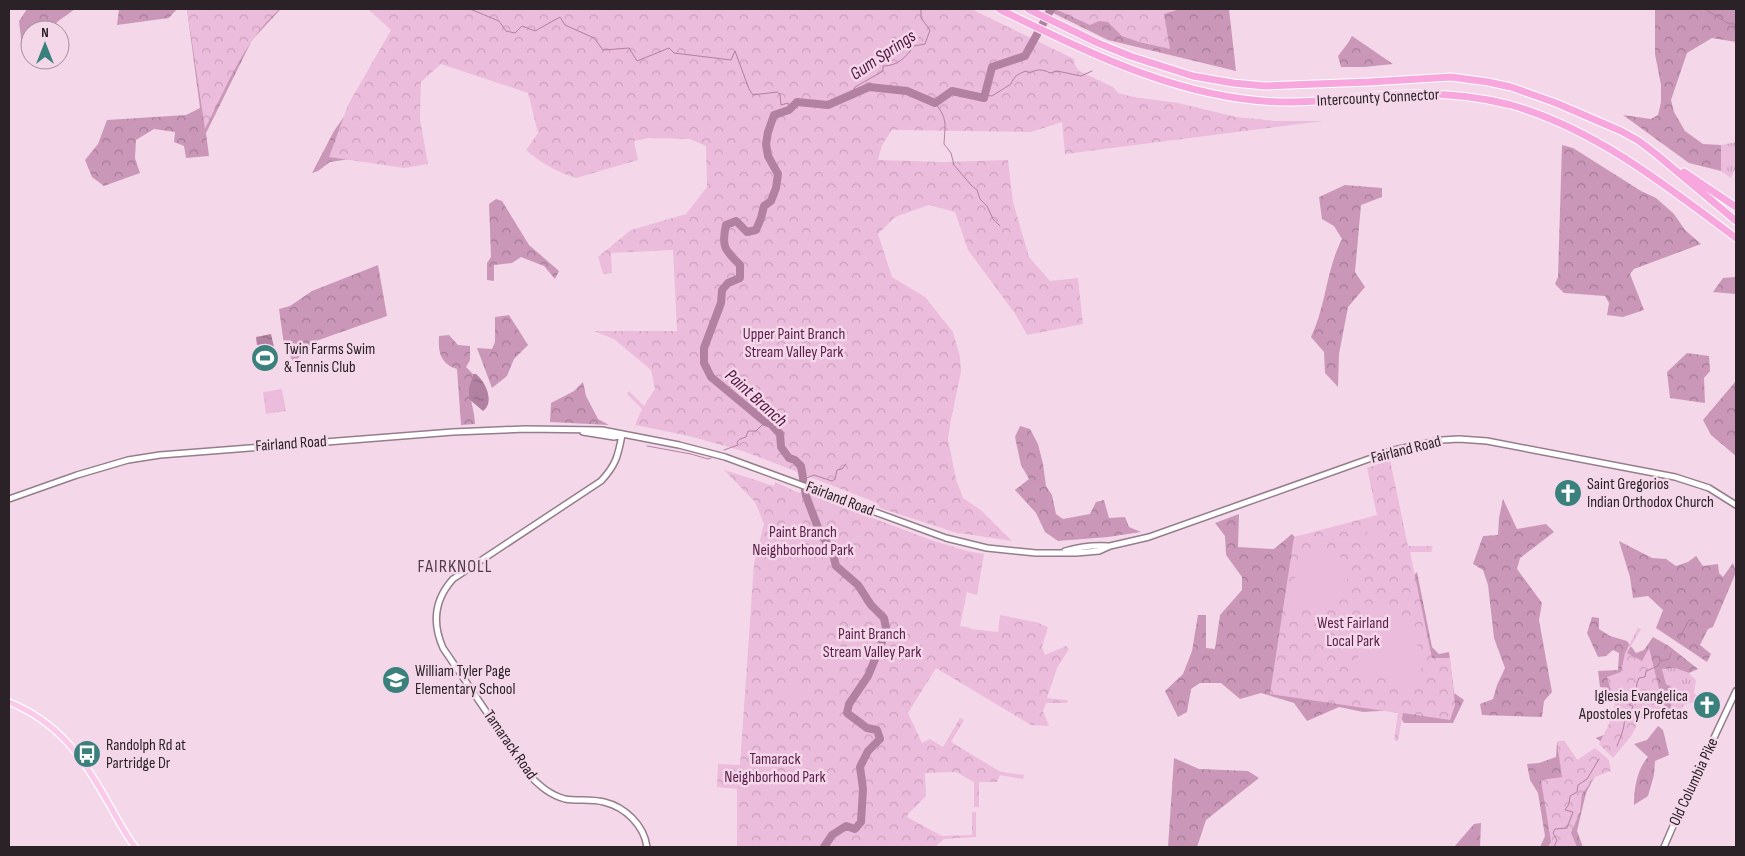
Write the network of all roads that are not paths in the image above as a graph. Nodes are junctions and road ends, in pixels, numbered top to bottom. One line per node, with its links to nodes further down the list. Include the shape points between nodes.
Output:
1 (999, 9): 6 (highway, Intercounty Connector, via 1093,55 1164,81 1237,98 1302,102 1439,94 1510,105 1562,124 1614,151)
2 (1028, 9): 3 (highway, Intercounty Connector, via 1130,56 1193,76 1257,85 1451,77 1511,87 1621,131)
3 (1656, 154): 4 (highway); 5 (highway, Intercounty Connector)
4 (1736, 207)
5 (1736, 221)
6 (1736, 238)
7 (622, 435): 8 (main road, Fairland Road, via 602,430 525,429 160,454 77,475); 9 (main road, Fairland Road, via 656,440 741,462 946,538 1002,550 1036,553 1099,551 1167,532 1394,450 1442,440 1487,442 1675,477 1709,488); 13 (main road, Tamarack Road, via 616,462 601,481 453,579 437,606 436,621 443,648 530,776 548,792 559,796 603,802 618,808 638,824)
8 (9, 499)
9 (1736, 505)
10 (1736, 691): 14 (main road, Old Columbia Pike)
11 (9, 702): 12 (main road, via 29,711 63,737 84,764)
12 (135, 847)
13 (647, 847)
14 (1664, 847)

